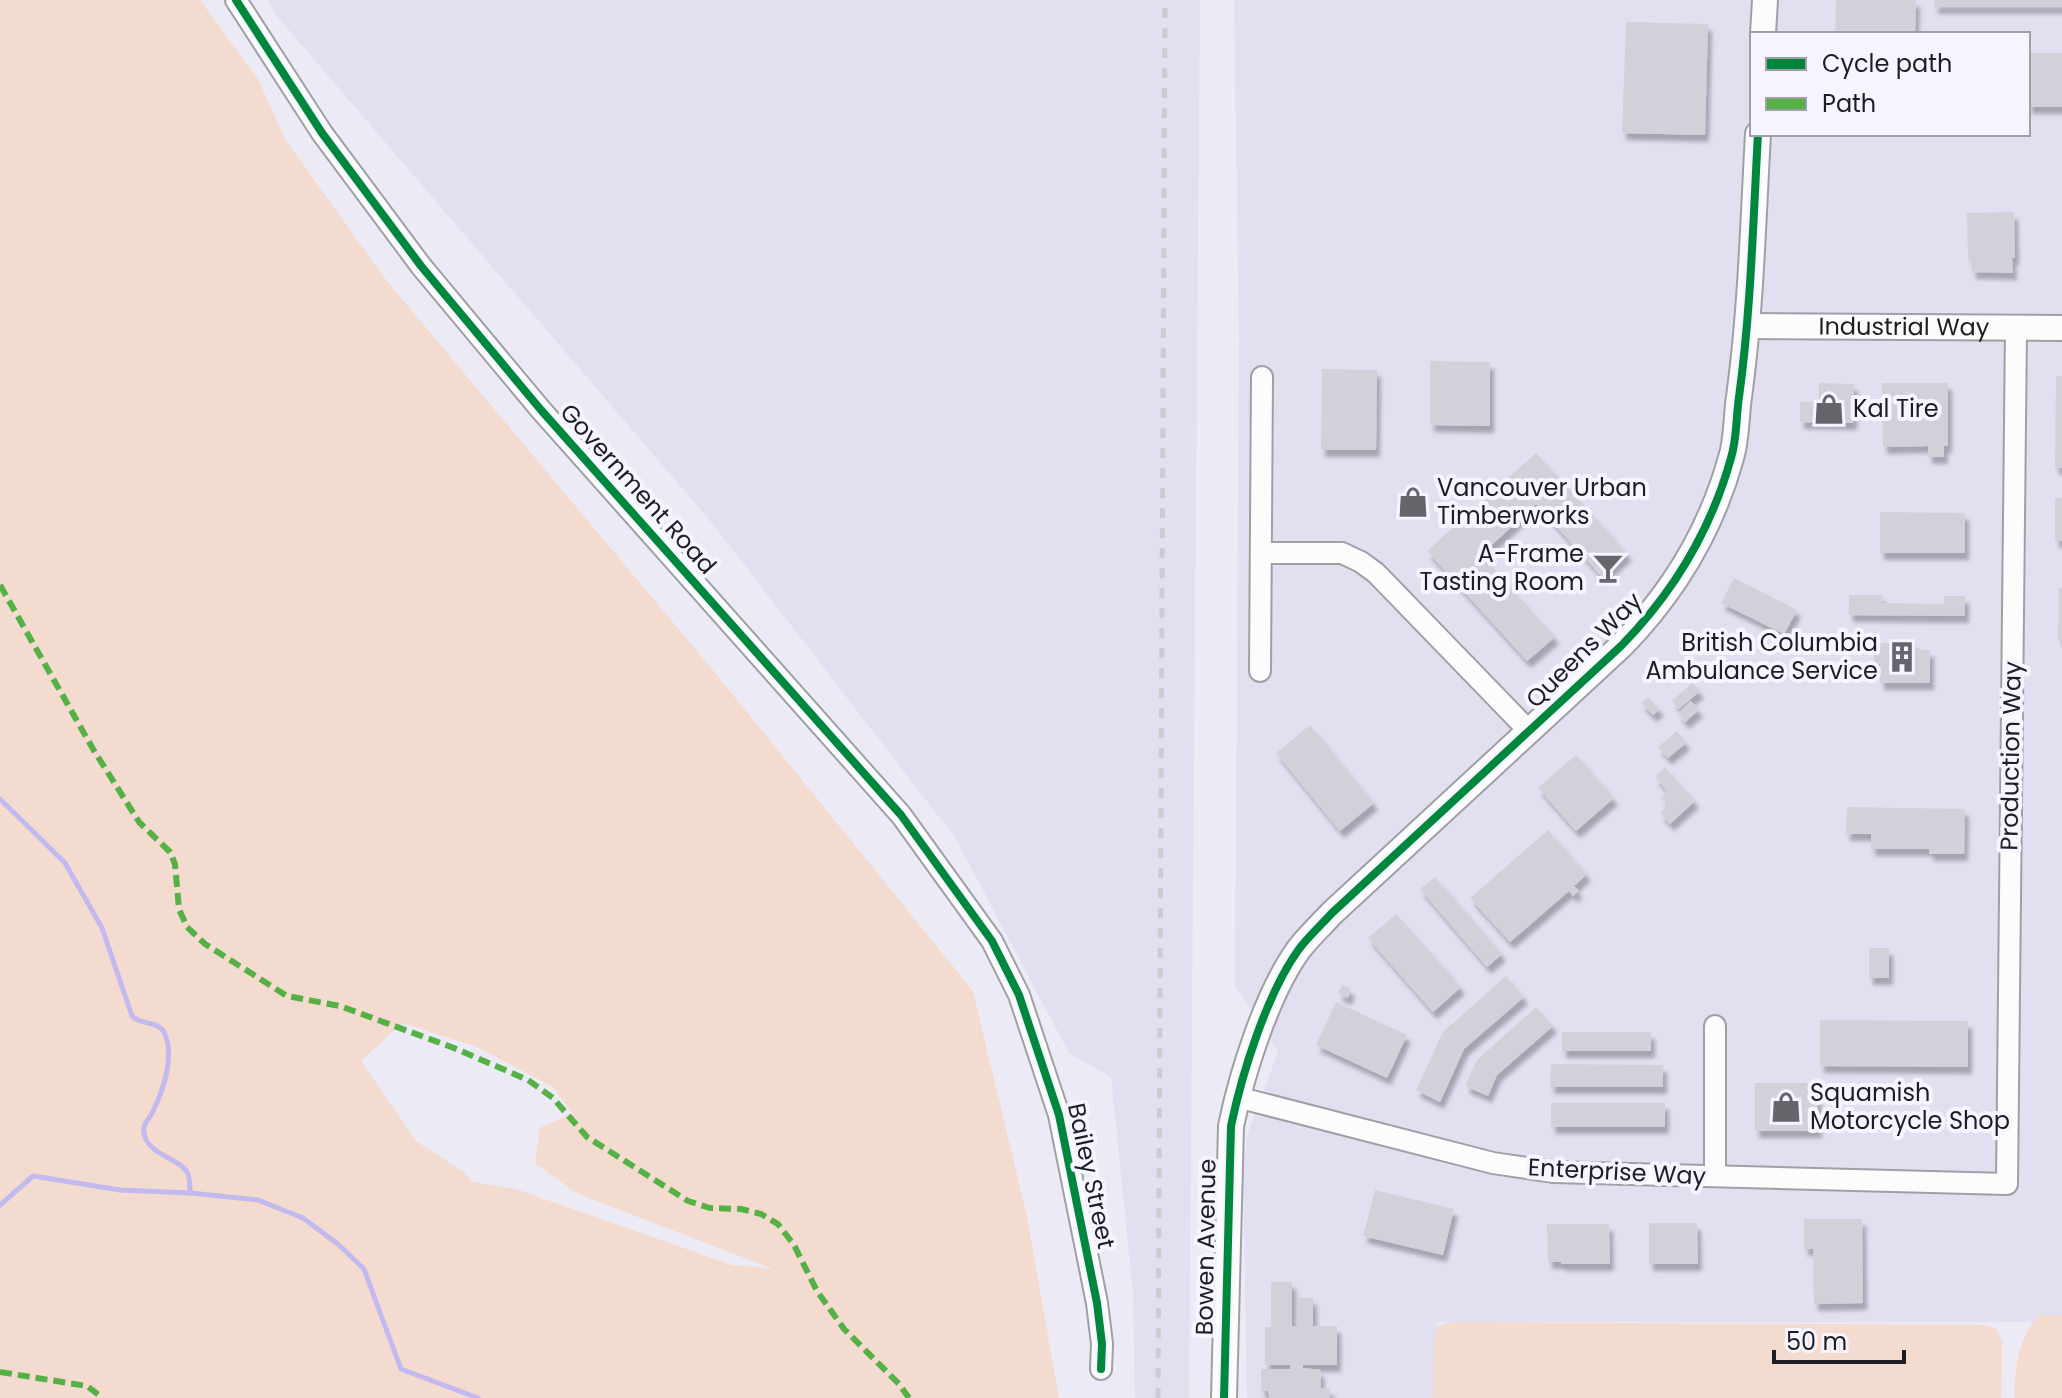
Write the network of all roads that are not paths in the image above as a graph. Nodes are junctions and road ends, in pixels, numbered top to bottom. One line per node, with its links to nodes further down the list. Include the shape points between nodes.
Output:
1 (236, 0): 12 (street, Government Road, via 322,133 421,266 541,410 901,815 992,941)
2 (1765, 0): 3 (street)
3 (1763, 32)
4 (1758, 136): 5 (street, Queens Way)
5 (1748, 326): 6 (street, Industrial Way); 11 (street, Queens Way, via 1732,455 1690,557 1644,622)
6 (2016, 328): 7 (street, Industrial Way); 16 (street, Production Way)
7 (2062, 328)
8 (1262, 377): 9 (street)
9 (1261, 553): 10 (street); 11 (street, via 1342,553 1361,562)
10 (1260, 671)
11 (1529, 731): 14 (street, Queens Way, via 1332,913 1299,950 1273,995)
12 (1019, 995): 17 (street, Bailey Street, via 1059,1115 1097,1303)
13 (1715, 1026): 15 (street)
14 (1237, 1097): 15 (street, Enterprise Way, via 1493,1163 1553,1172); 18 (street, Bowen Avenue, via 1228,1147)
15 (1715, 1176): 16 (street, Enterprise Way)
16 (2007, 1184)
17 (1101, 1369)
18 (1224, 1398)

